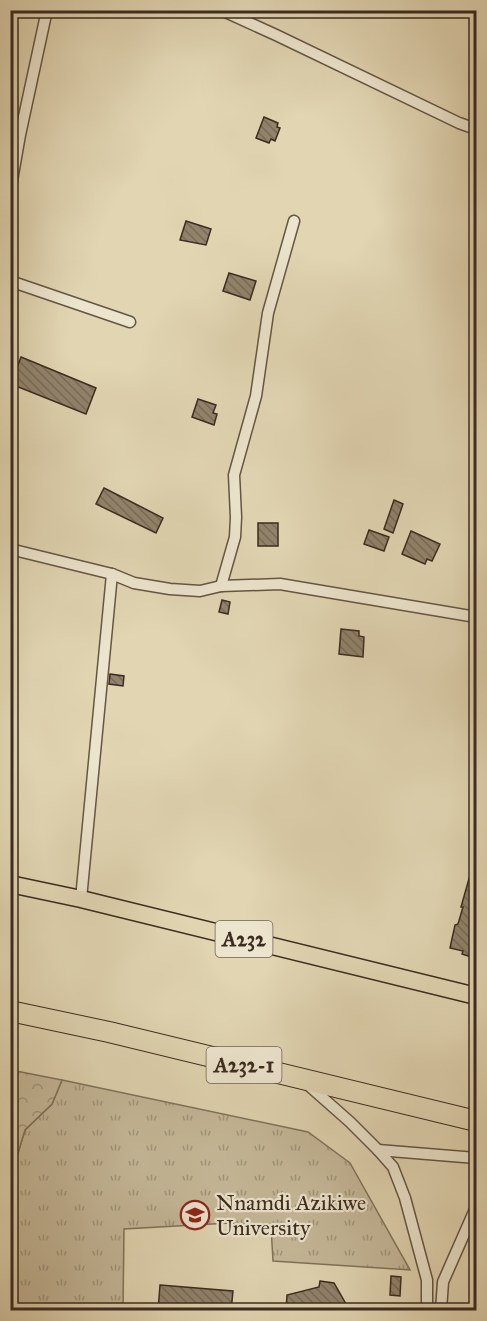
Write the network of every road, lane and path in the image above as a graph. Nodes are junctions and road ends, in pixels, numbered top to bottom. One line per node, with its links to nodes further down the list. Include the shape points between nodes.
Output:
1 (46, 10): 4 (street)
2 (221, 10): 3 (street)
3 (477, 129)
4 (15, 134): 5 (street)
5 (10, 192)
6 (294, 221): 11 (street, via 268,313 256,396 234,475 235,537)
7 (10, 281): 8 (street)
8 (130, 322)
9 (10, 549): 10 (street)
10 (112, 574): 11 (street, via 134,583 170,589 200,591); 14 (street)
11 (221, 586): 12 (street, via 280,584)
12 (477, 617)
13 (10, 885): 14 (main road, A232)
14 (81, 899): 15 (main road, A232)
15 (477, 996)
16 (10, 1011): 17 (highway, A232-1)
17 (303, 1079): 18 (highway, A232-1); 19 (street)
18 (477, 1121)
19 (378, 1150): 20 (street); 22 (street, via 393,1167 405,1198 427,1280)
20 (477, 1158)
21 (477, 1207): 23 (street, via 443,1282)
22 (427, 1311)
23 (441, 1311)

